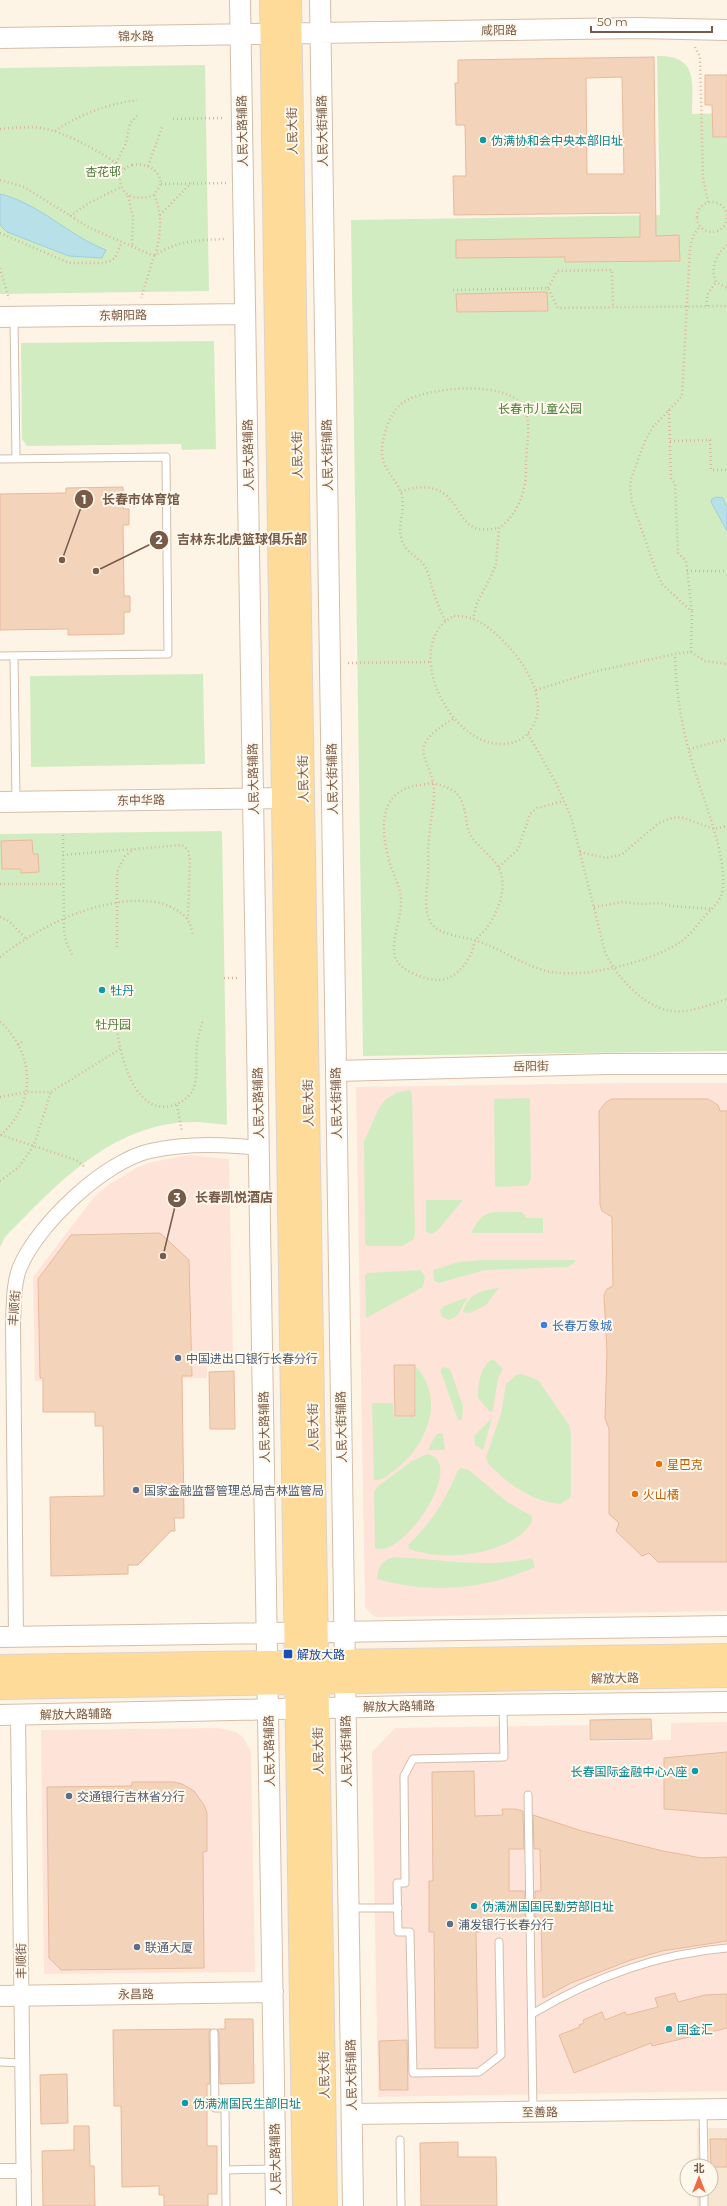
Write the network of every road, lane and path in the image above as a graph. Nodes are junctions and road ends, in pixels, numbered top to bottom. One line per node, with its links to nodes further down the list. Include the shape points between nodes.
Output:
1 (240, 0): 9 (main road, 人民大路辅路)
2 (270, 0): 7 (main road, 人民大街)
3 (290, 0): 7 (main road, 人民大街)
4 (320, 0): 8 (main road, 人民大街辅路)
5 (684, 29): 6 (main road, 咸阳路); 8 (main road, 咸阳路); 28 (path, via 700,56 703,178)
6 (727, 30)
7 (281, 33): 8 (main road, 咸阳路); 9 (main road, 锦水路); 78 (main road, 人民大街); 125 (main road, 人民大街)
8 (320, 33): 113 (main road, 人民大街辅路)
9 (241, 34): 10 (main road, 锦水路); 49 (main road, 人民大路辅路)
10 (0, 38)
11 (137, 100): 17 (path, via 115,104 83,115)
12 (138, 115): 18 (path, via 130,123 126,144)
13 (227, 118): 14 (path)
14 (173, 119)
15 (163, 125): 19 (path)
16 (0, 129): 17 (path, via 33,127)
17 (55, 131): 18 (path)
18 (116, 163): 20 (path)
19 (148, 166): 20 (path, via 132,165); 24 (path, via 159,176)
20 (124, 169): 25 (path)
21 (0, 180): 31 (path, via 30,190)
22 (191, 183): 23 (path); 24 (path); 30 (path)
23 (228, 183)
24 (161, 184): 26 (path)
25 (121, 188): 27 (path); 31 (path, via 89,203)
26 (154, 195): 27 (path, via 141,198); 30 (path)
27 (128, 196): 38 (path, via 133,217)
28 (708, 202): 29 (path, via 720,204); 33 (path, via 699,210 697,216)
29 (727, 213): 32 (path)
30 (160, 215): 39 (path, via 160,238)
31 (70, 216): 36 (path)
32 (726, 225): 33 (path, via 716,231 705,230)
33 (700, 226): 48 (path, via 693,236 690,248)
34 (0, 233): 36 (path, via 75,264 110,261 115,258)
35 (229, 239): 39 (path, via 180,242)
36 (122, 242): 38 (path)
37 (727, 245): 41 (path, via 714,264 713,276)
38 (132, 246): 39 (path)
39 (154, 256): 50 (path)
40 (0, 268): 51 (path)
41 (716, 282): 43 (path); 45 (path, via 707,295)
42 (548, 288): 44 (path); 47 (path, via 558,308); 47 (path, via 556,271 612,270)
43 (727, 288)
44 (453, 290)
45 (707, 306): 46 (path); 48 (path)
46 (727, 306)
47 (613, 307): 48 (path)
48 (687, 307): 52 (path, via 682,396)
49 (245, 314): 50 (main road, 东朝阳路); 77 (main road, 人民大路辅路)
50 (136, 315): 51 (main road, 东朝阳路)
51 (7, 317): 54 (lane)
52 (669, 410): 53 (path); 61 (path, via 653,427 645,441 630,488 632,502 662,584)
53 (670, 441): 56 (path, via 710,440 711,470); 59 (path, via 678,553 686,561)
54 (16, 458): 55 (lane); 67 (lane, via 166,457 168,654)
55 (0, 459)
56 (727, 470)
57 (401, 492): 58 (path, via 416,487 439,490 448,497 468,525 478,529); 58 (path, via 386,470 382,450 390,422 403,402 412,397 469,388 511,396 522,404 526,413 527,476 518,506 506,524); 63 (path, via 404,512 401,539 404,546 426,569)
58 (499, 528): 62 (path, via 496,564 477,603)
59 (687, 571): 60 (path); 61 (path)
60 (727, 571)
61 (692, 612): 64 (path)
62 (473, 619): 63 (path, via 454,616); 71 (path, via 488,627 506,644)
63 (445, 621): 68 (path, via 434,636)
64 (691, 652): 65 (path); 70 (path, via 705,661)
65 (675, 654): 71 (path, via 593,672); 75 (path, via 678,707)
66 (0, 656): 67 (lane)
67 (14, 656): 80 (lane)
68 (432, 662): 69 (path); 72 (path, via 437,690)
69 (345, 663)
70 (727, 664)
71 (536, 690): 73 (path, via 539,700 537,718)
72 (453, 719): 73 (path, via 470,734 487,743 509,744); 76 (path, via 436,729 423,745 422,753)
73 (528, 734): 79 (path)
74 (727, 739): 75 (path)
75 (689, 749): 82 (path)
76 (432, 783): 87 (path, via 457,792 464,802 468,830 472,838); 98 (path, via 434,795 428,840 429,920 434,927); 98 (path, via 401,790 394,796 384,821 385,845 399,886 401,902 394,950 403,968 417,975 438,980 449,978 464,964)
77 (253, 798): 78 (main road, 东中华路); 80 (main road, 东中华路); 121 (main road, 人民大路辅路)
78 (282, 798): 128 (main road, 人民大街)
79 (564, 801): 85 (path); 87 (path, via 537,808 530,814 518,849)
80 (8, 802)
81 (727, 826): 82 (path)
82 (714, 830): 85 (path, via 681,817 672,818 659,823 621,855 606,858); 92 (path, via 723,887 720,901)
83 (63, 835): 86 (path)
84 (134, 848): 86 (path); 90 (path, via 120,864 115,885); 95 (path, via 182,845 188,850)
85 (580, 852): 91 (path)
86 (63, 855): 89 (path)
87 (499, 867): 98 (path, via 503,891 493,918)
88 (0, 884): 89 (path)
89 (64, 884): 94 (path)
90 (116, 904): 94 (path); 95 (path, via 153,900 168,905); 99 (path)
91 (594, 907): 92 (path, via 622,902); 102 (path, via 605,952)
92 (712, 909): 102 (path, via 681,942 666,950)
93 (0, 917): 97 (path, via 9,921)
94 (64, 918): 97 (path); 101 (path, via 67,944)
95 (188, 919): 96 (path)
96 (193, 936)
97 (26, 939): 100 (path)
98 (476, 940): 102 (path, via 513,959 549,972 566,974)
99 (116, 948)
100 (0, 957)
101 (73, 957)
102 (612, 967): 105 (path, via 651,1005 663,1010 695,1010)
103 (224, 978): 104 (path)
104 (242, 978)
105 (727, 999)
106 (203, 1020): 117 (path, via 197,1044 192,1090)
107 (0, 1022): 110 (path)
108 (117, 1030): 111 (path)
109 (23, 1041): 110 (path)
110 (18, 1045): 114 (path, via 26,1062)
111 (120, 1049): 115 (path); 117 (path, via 131,1079 147,1101 166,1107)
112 (727, 1064): 113 (main road, 岳阳街, via 608,1064)
113 (336, 1071): 126 (main road, 人民大街辅路)
114 (26, 1092): 115 (path); 116 (path); 118 (path, via 23,1105)
115 (51, 1092): 119 (path)
116 (0, 1098)
117 (177, 1105): 120 (path)
118 (1, 1135): 119 (path)
119 (34, 1145): 122 (path, via 76,1160); 123 (path, via 19,1167)
120 (183, 1146): 121 (street, 丰顺街); 122 (street, 丰顺街, via 143,1153 124,1160)
121 (259, 1148): 127 (main road, 人民大路辅路)
122 (98, 1178): 129 (street, 丰顺街, via 70,1201 29,1248 20,1268 14,1292)
123 (0, 1181)
124 (727, 1626): 126 (main road)
125 (316, 1633): 126 (main road); 128 (main road); 133 (main road, 人民大街)
126 (344, 1633): 131 (main road, 人民大街辅路)
127 (267, 1634): 128 (main road); 129 (main road); 134 (main road, 人民大路辅路)
128 (295, 1634): 132 (main road, 人民大街)
129 (8, 1637)
130 (727, 1655): 131 (main road, 解放大路)
131 (345, 1660): 133 (main road, 解放大路); 138 (main road, 人民大街辅路)
132 (295, 1661): 133 (main road, 解放大路); 134 (main road, 解放大路); 140 (main road, 人民大街)
133 (317, 1661): 137 (main road, 人民大街)
134 (267, 1662): 135 (main road, 解放大路); 139 (main road, 人民大路辅路)
135 (0, 1666)
136 (727, 1676): 138 (main road, 解放大路)
137 (317, 1683): 138 (main road, 解放大路); 140 (main road, 解放大路); 146 (main road, 人民大街)
138 (345, 1683): 144 (main road, 人民大街辅路)
139 (268, 1684): 140 (main road, 解放大路); 141 (main road, 解放大路); 147 (main road, 人民大路辅路)
140 (296, 1684): 145 (main road, 人民大街)
141 (0, 1688)
142 (727, 1702): 143 (main road, 解放大路辅路)
143 (503, 1704): 144 (main road, 解放大路辅路); 151 (lane, via 504,1757 413,1759 404,1776 405,1883 397,1883)
144 (345, 1708): 146 (main road, 解放大路辅路); 150 (main road, 人民大街辅路)
145 (296, 1709): 146 (main road, 解放大路辅路); 147 (main road, 解放大路辅路); 174 (main road, 人民大街)
146 (318, 1709): 175 (main road, 人民大街)
147 (268, 1710): 148 (main road, 解放大路辅路); 154 (main road, 人民大路辅路)
148 (9, 1715): 156 (street, 丰顺街)
149 (528, 1795): 157 (lane)
150 (348, 1908): 151 (lane); 164 (main road, 人民大街辅路)
151 (398, 1908): 152 (lane, via 398,1932 410,1932 413,2073 479,2072 501,2055)
152 (499, 1942)
153 (727, 1948): 157 (lane, via 696,1951 638,1964 584,1986)
154 (273, 1992): 156 (main road, 永昌路); 167 (main road, 人民大路辅路)
155 (0, 1996): 156 (main road, 永昌路)
156 (22, 1996): 160 (street, 丰顺街)
157 (532, 2014): 163 (lane)
158 (214, 2033): 168 (lane, via 215,2108 225,2108)
159 (0, 2062): 160 (lane)
160 (22, 2062): 170 (street, 丰顺街)
161 (727, 2109): 162 (main road, 至善路)
162 (703, 2110): 163 (main road, 至善路); 166 (lane)
163 (534, 2112): 164 (main road, 至善路)
164 (352, 2114): 176 (main road, 人民大街辅路)
165 (400, 2140): 177 (lane)
166 (704, 2158)
167 (275, 2169): 168 (lane); 173 (main road, 人民大路辅路)
168 (226, 2170): 172 (lane)
169 (0, 2171): 170 (street)
170 (24, 2171): 171 (street, 丰顺街)
171 (24, 2206)
172 (226, 2206)
173 (276, 2206)
174 (304, 2206)
175 (326, 2206)
176 (353, 2206)
177 (401, 2206)

